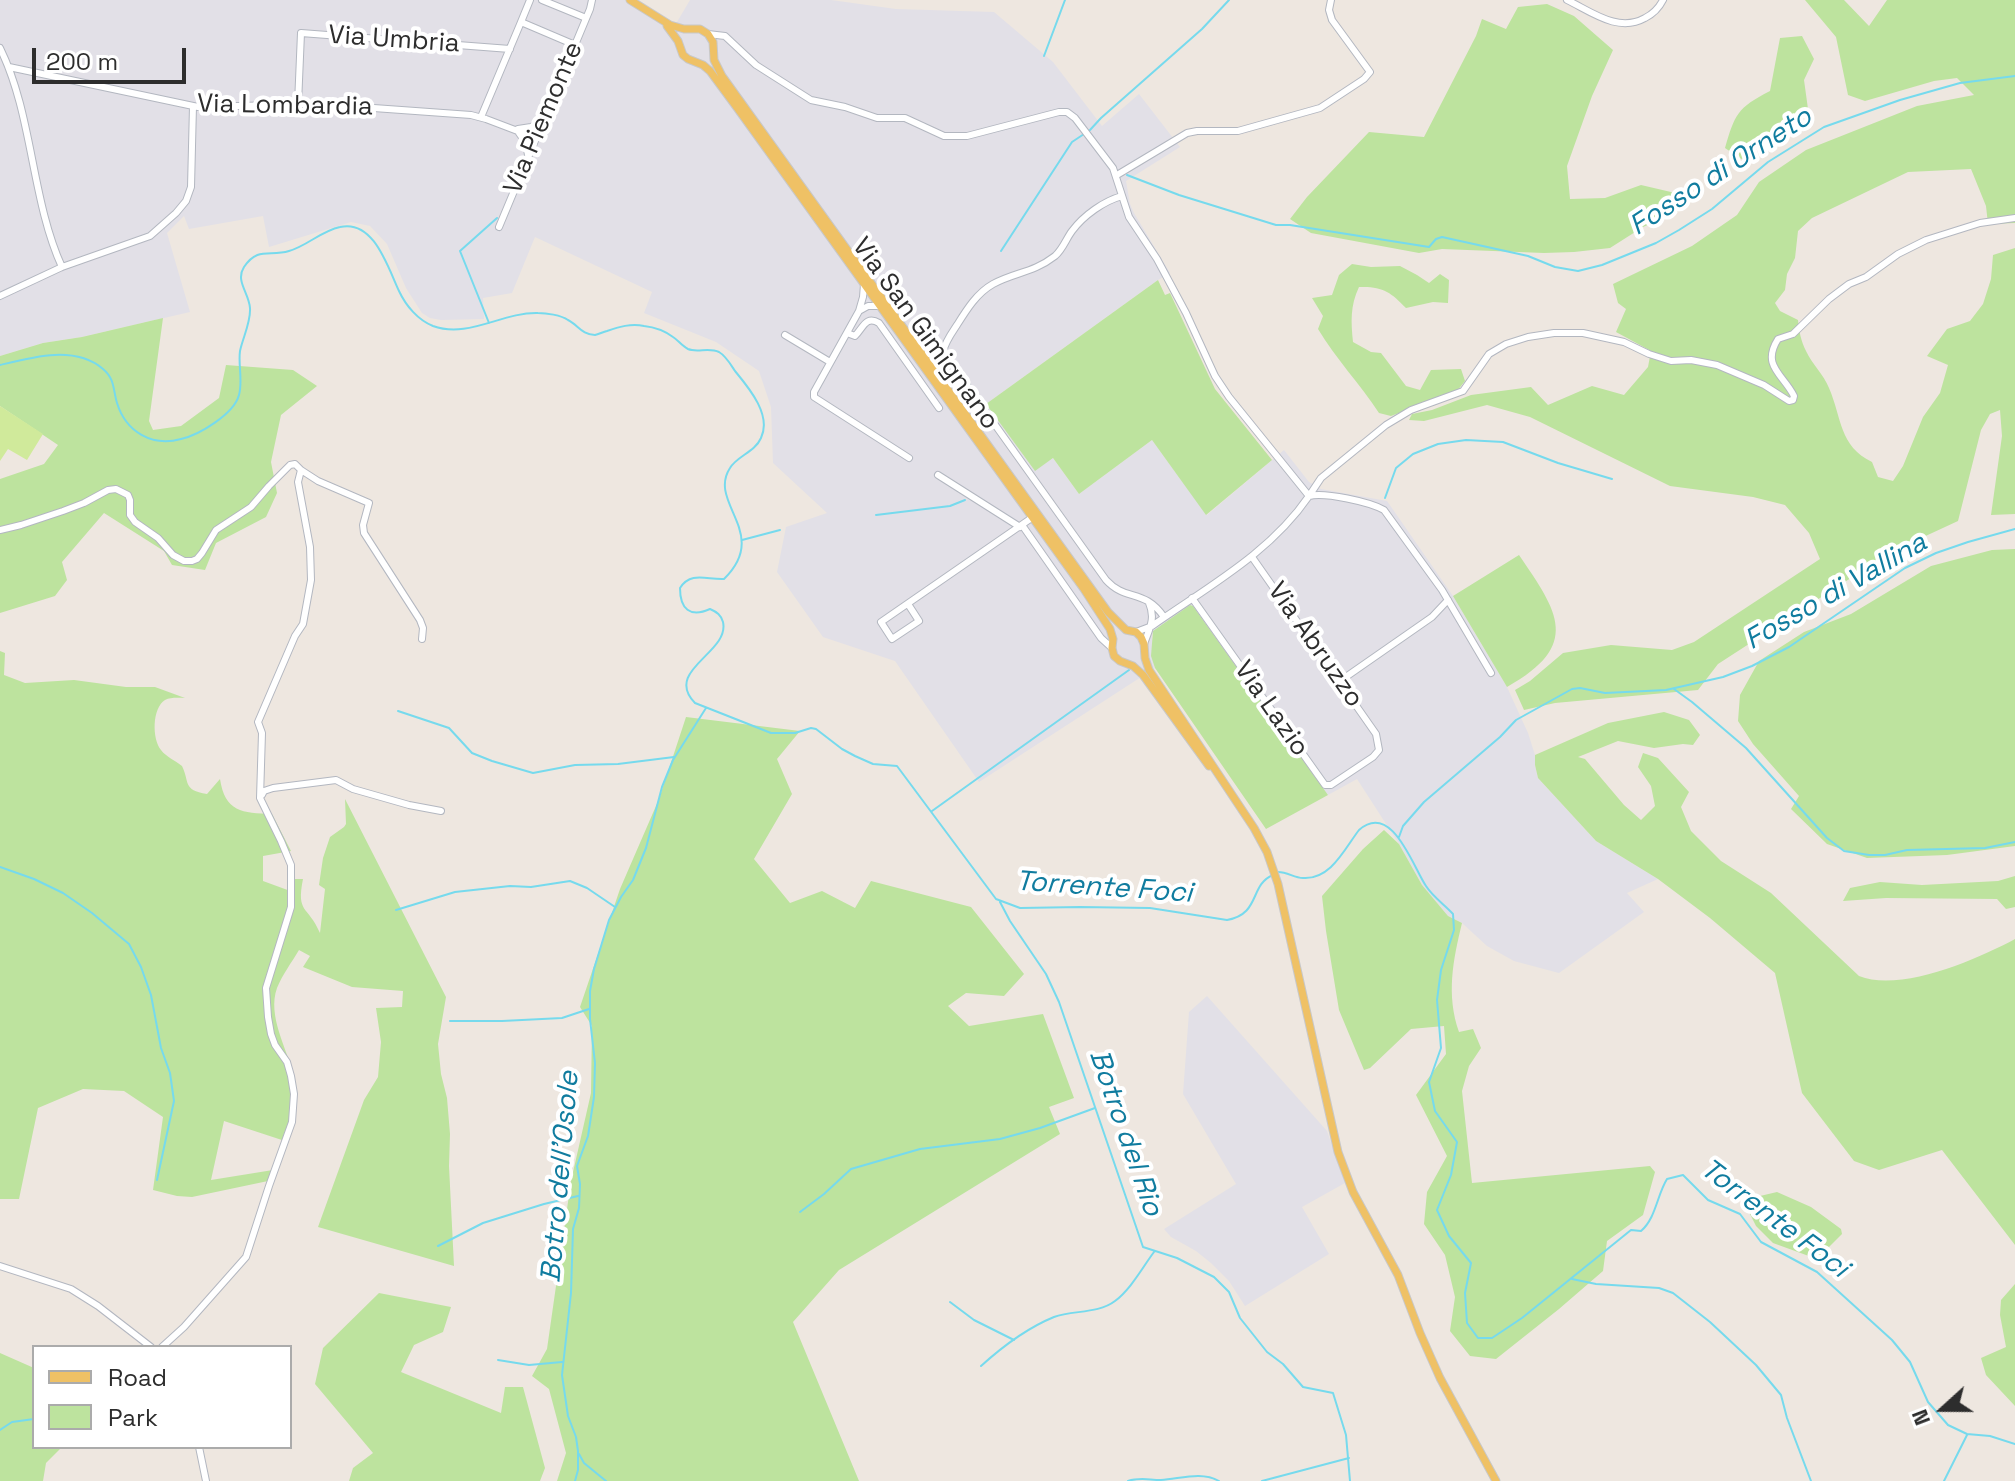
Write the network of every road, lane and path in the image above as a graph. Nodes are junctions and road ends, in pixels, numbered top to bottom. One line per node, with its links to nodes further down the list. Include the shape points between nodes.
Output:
1 (530, 0): 9 (street)
2 (542, 0): 8 (street)
3 (595, 0): 8 (street, Via Piemonte)
4 (630, 0): 10 (main road)
5 (1331, 0): 28 (street, via 1332,20 1370,72 1364,79 1320,108 1238,131 1187,133)
6 (1567, 0): 7 (street, via 1623,25 1642,20)
7 (1663, 0)
8 (586, 18): 15 (street, Via Piemonte)
9 (521, 22): 15 (street); 18 (street)
10 (663, 22): 11 (main road); 14 (main road)
11 (690, 30): 12 (main road); 14 (main road)
12 (708, 34): 13 (street); 16 (main road)
13 (729, 40): 16 (street); 28 (street, via 761,68 814,101 877,118 907,119 944,136 964,136 1064,111 1091,137)
14 (680, 44): 19 (main road, via 683,55)
15 (575, 45): 24 (street, Via Piemonte)
16 (712, 47): 19 (main road, via 706,59); 56 (main road, Via San Gimignano, via 722,76 1105,608)
17 (0, 48): 20 (street)
18 (510, 49): 21 (street, Via Umbria, via 301,33); 23 (street)
19 (695, 61): 33 (main road, Via San Gimignano, via 710,71)
20 (9, 67): 22 (street, Via Lombardia); 32 (street, via 47,229)
21 (298, 104): 22 (street, Via Lombardia); 23 (street, Via Lombardia)
22 (193, 106): 32 (street, via 191,185 179,210 153,234)
23 (481, 117): 25 (street, Via Lombardia)
24 (543, 120): 25 (street); 26 (street, Via Piemonte)
25 (514, 129): 26 (street, Via Lombardia); 27 (street, via 523,137)
26 (536, 138): 27 (street, Via Piemonte)
27 (528, 155): 31 (street, Via Piemonte)
28 (1117, 175): 29 (street)
29 (1122, 196): 44 (street, via 1215,376); 52 (street, via 1106,201 1084,219 1046,263 984,290 943,352 1106,580)
30 (2015, 218): 44 (street, via 1980,223 1898,254 1839,291 1793,334 1778,339 1771,355 1773,367 1793,400 1717,365 1671,361 1603,337 1528,337 1489,354 1463,391 1399,417 1323,476)
31 (499, 227)
32 (62, 267): 34 (street)
33 (864, 284): 35 (main road, Via San Gimignano); 36 (street)
34 (0, 296)
35 (880, 306): 36 (street); 45 (main road, Via San Gimignano)
36 (859, 311): 37 (street)
37 (847, 333): 39 (street); 40 (street, via 854,336 867,321 879,323)
38 (785, 335): 39 (street)
39 (830, 362): 41 (street, via 815,399)
40 (939, 408)
41 (909, 458)
42 (301, 470): 47 (street, via 290,465 251,507 216,530 192,561 173,555 135,522 128,495 116,489); 58 (street, via 369,503 364,533 420,620); 66 (street, via 310,591 303,624 258,722)
43 (938, 475): 46 (street)
44 (1309, 496): 48 (street); 50 (street, via 1321,494 1383,509)
45 (1033, 517): 46 (street); 59 (main road, Via San Gimignano, via 1103,616)
46 (1021, 526): 51 (street); 60 (street)
47 (0, 530)
48 (1252, 557): 49 (street); 64 (street, Via Abruzzo)
49 (1192, 598): 53 (street); 65 (street, Via Lazio, via 1325,785 1379,751)
50 (1448, 600): 63 (street); 64 (street)
51 (908, 604): 51 (street, via 881,622 892,639 919,621)
52 (1155, 609): 53 (street); 54 (street); 55 (street)
53 (1174, 610): 54 (street)
54 (1163, 618): 55 (street)
55 (1152, 626): 57 (street); 61 (street)
56 (1126, 630): 57 (main road); 59 (main road)
57 (1136, 632): 61 (main road)
58 (422, 639)
59 (1113, 639): 60 (main road)
60 (1112, 648): 62 (main road, via 1117,659)
61 (1144, 648): 62 (main road, via 1139,659); 67 (main road, via 1151,674)
62 (1128, 663): 67 (main road, via 1143,675)
63 (1491, 673)
64 (1340, 681): 65 (street, Via Abruzzo)
65 (1376, 734)
66 (260, 798): 68 (street, via 273,788 336,780); 71 (street, via 291,865 291,907 266,988 271,1034 291,1076 292,1122 246,1257)
67 (1242, 809): 74 (main road, via 1278,884 1341,1161 1398,1275 1453,1404)
68 (441, 811)
69 (0, 1266): 70 (street, via 71,1289)
70 (148, 1345)
71 (164, 1345)
72 (199, 1449): 73 (street)
73 (206, 1481)
74 (1496, 1481)

